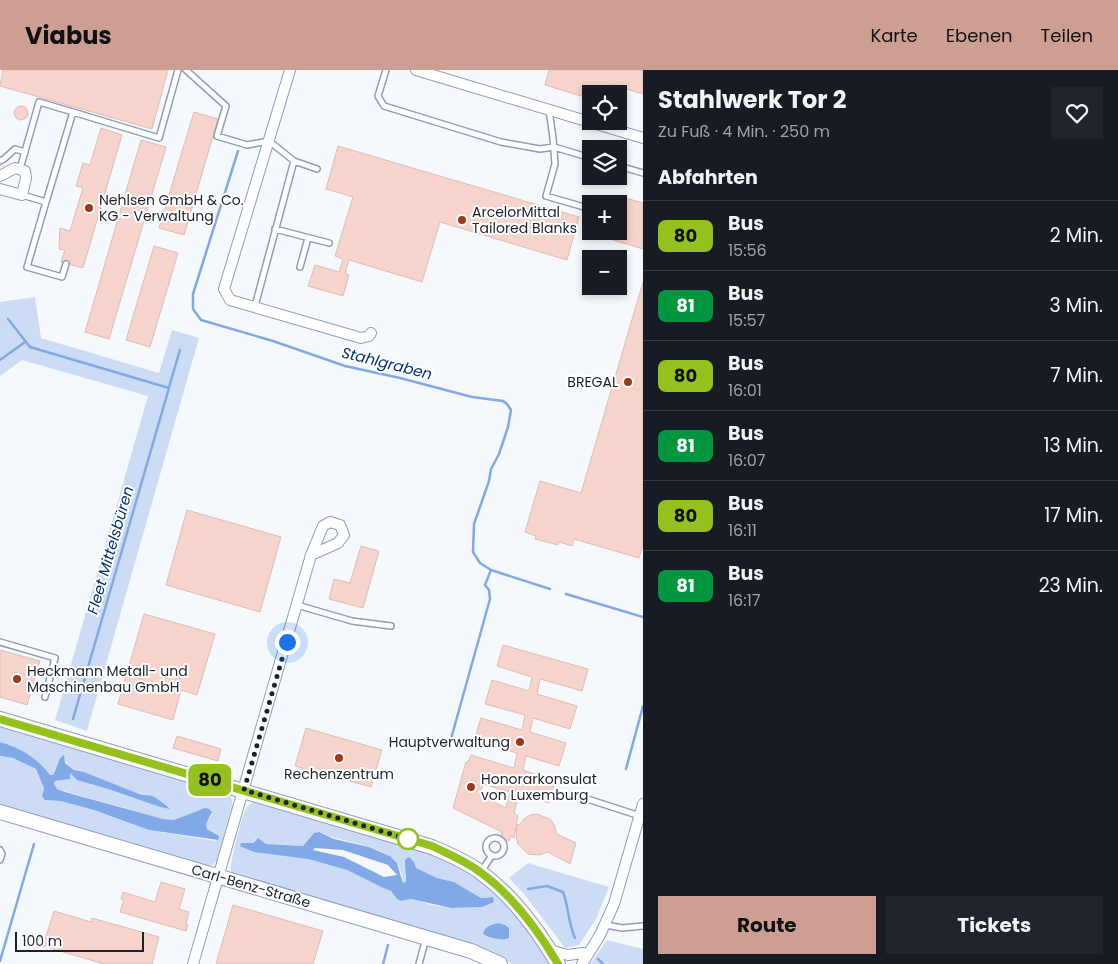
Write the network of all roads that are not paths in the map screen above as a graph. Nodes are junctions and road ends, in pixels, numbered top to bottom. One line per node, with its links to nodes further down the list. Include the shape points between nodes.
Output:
1 (178, 70): 7 (lane, via 159,138)
2 (186, 70): 9 (lane, via 226,106 217,136 247,145)
3 (290, 70): 9 (street)
4 (386, 70): 10 (lane, via 378,96 384,106 501,142 540,149)
5 (416, 70): 6 (street)
6 (548, 109): 8 (street); 10 (lane)
7 (73, 112): 11 (lane, via 39,102); 22 (lane)
8 (643, 138)
9 (269, 141): 14 (lane); 29 (street, via 224,289 230,300)
10 (554, 147): 12 (lane); 23 (lane, via 555,164 546,196)
11 (25, 152): 13 (lane, via 14,150); 17 (lane)
12 (582, 155)
13 (0, 161)
14 (294, 161): 16 (lane); 24 (lane)
15 (627, 168): 18 (lane)
16 (317, 169)
17 (20, 170): 19 (street, via 16,168); 21 (street, via 25,171 26,178)
18 (643, 173)
19 (0, 176)
20 (0, 189): 21 (street)
21 (22, 195): 22 (lane)
22 (46, 202): 27 (lane, via 28,267 62,277)
23 (582, 206)
24 (275, 229): 25 (lane); 29 (lane)
25 (308, 238): 26 (lane); 28 (lane)
26 (329, 244)
27 (66, 264)
28 (300, 267)
29 (255, 306): 30 (street, via 361,338)
30 (371, 333)
31 (311, 555): 32 (street)
32 (297, 605): 33 (lane, via 352,621); 37 (street)
33 (391, 626)
34 (0, 642): 35 (lane, via 55,658)
35 (45, 697)
36 (0, 719): 37 (street)
37 (244, 790): 45 (street, via 432,846); 46 (street)
38 (572, 794): 41 (lane)
39 (643, 804): 41 (street)
40 (0, 812): 46 (street, Carl-Benz-Straße)
41 (641, 817): 47 (street)
42 (0, 850): 44 (lane)
43 (492, 855): 45 (lane)
44 (0, 860)
45 (481, 872): 50 (street, via 520,910)
46 (218, 876): 49 (street, Carl-Benz-Straße); 52 (street)
47 (606, 925): 48 (lane, via 622,928); 51 (street); 57 (street)
48 (643, 926)
49 (427, 938): 53 (lane); 54 (street, Carl-Benz-Straße, via 471,951)
50 (550, 950): 51 (street, via 568,955); 55 (street)
51 (583, 953): 56 (street)
52 (193, 964)
53 (418, 964)
54 (500, 964)
55 (558, 964)
56 (574, 964)
57 (582, 964)

